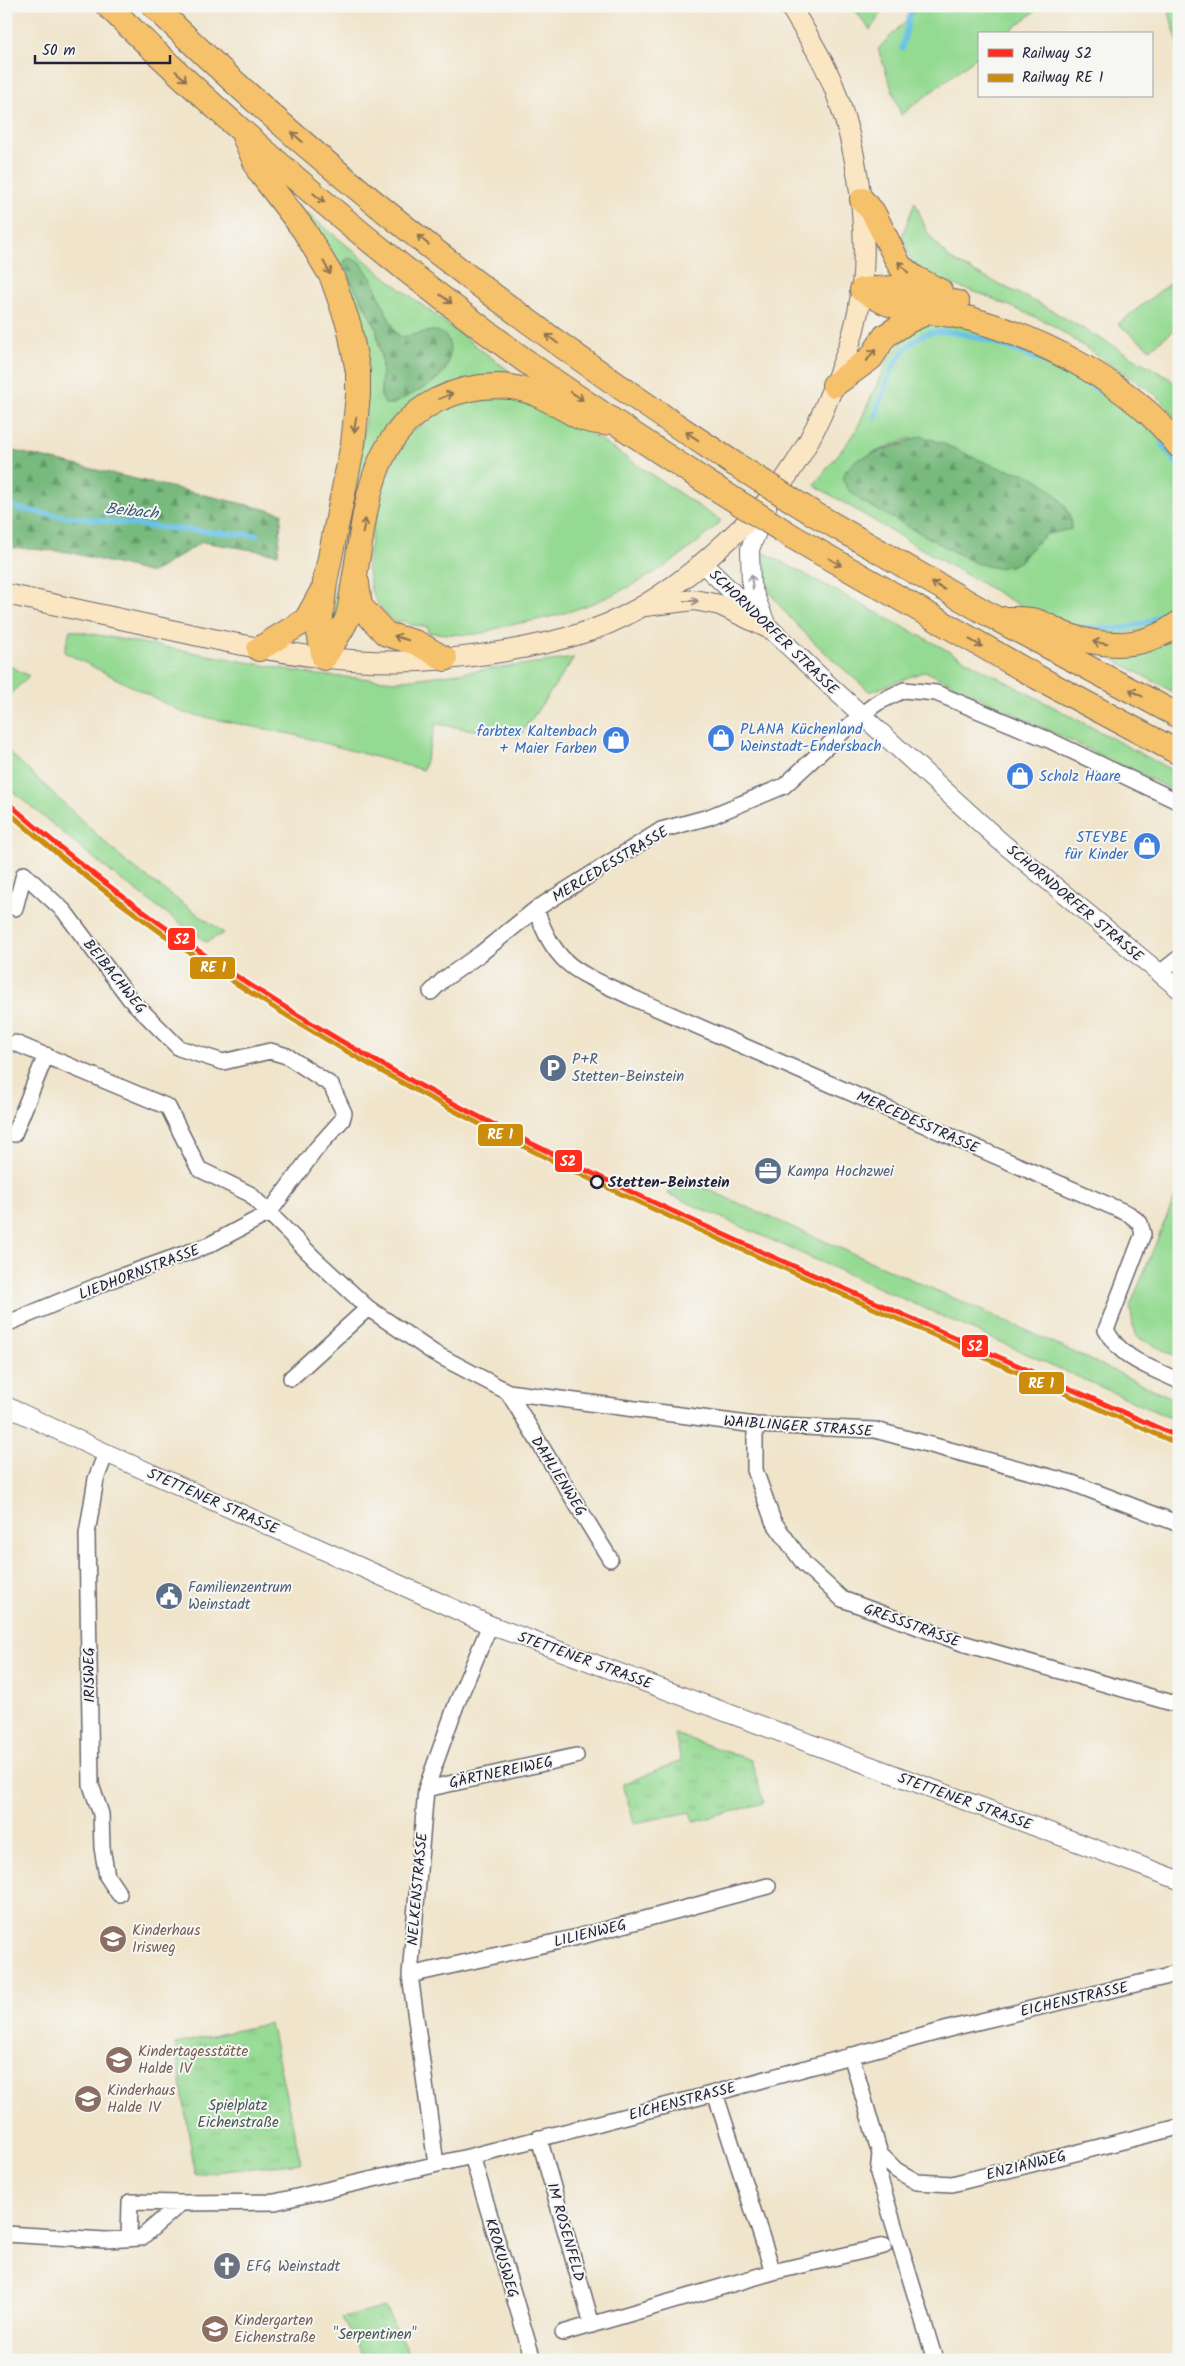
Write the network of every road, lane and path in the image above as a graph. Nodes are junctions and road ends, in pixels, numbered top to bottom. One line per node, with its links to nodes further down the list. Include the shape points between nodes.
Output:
1 (108, 6): 4 (highway, one-way to 4)
2 (154, 6): 19 (highway, one-way to 2, bridge, via 811,512 591,368 430,246 262,107)
3 (790, 6): 5 (main road, SCHORNDORFER STRASSE, via 834,88 849,132)
4 (242, 132): 10 (highway, one-way to 10, via 409,271 538,369); 16 (highway, one-way to 16, via 259,171 304,230 332,277 354,349 358,379 356,416)
5 (862, 200): 6 (main road, SCHORNDORFER STRASSE); 7 (highway, one-way to 5, via 902,268 873,212)
6 (862, 290): 7 (highway, via 893,288); 8 (highway, via 891,305); 9 (main road, SCHORNDORFER STRASSE, via 855,326)
7 (958, 303): 11 (highway, via 1030,329 1101,367 1142,394)
8 (928, 312): 9 (highway, one-way to 8, via 871,358 885,336); 12 (highway, via 946,313 990,325 1068,359 1128,396)
9 (834, 385): 13 (main road, SCHORNDORFER STRASSE, via 801,453)
10 (622, 427): 15 (highway, one-way to 10, via 373,484 384,450 402,426 428,405 468,389 511,387 548,398 581,418); 27 (highway, one-way to 27, bridge, via 793,537 1029,673)
11 (1179, 430)
12 (1179, 446)
13 (771, 497): 14 (main road, SCHORNDORFER STRASSE); 21 (street, one-way to 13, via 751,585 750,549)
14 (703, 564): 18 (main road); 21 (street, SCHORNDORFER STRASSE)
15 (355, 574): 23 (highway, via 347,619); 24 (highway, one-way to 15, via 417,643 386,634 360,606)
16 (325, 582): 22 (highway, via 306,620); 23 (highway, via 319,633)
17 (6, 594): 22 (main road)
18 (643, 606): 21 (main road, one-way to 21, via 694,600 720,605); 24 (main road, via 593,630 516,650)
19 (995, 618): 20 (highway, one-way to 19, via 1144,641 1114,645 1083,640 1035,621); 26 (highway, one-way to 19)
20 (1179, 623)
21 (768, 628): 25 (street, SCHORNDORFER STRASSE)
22 (259, 649): 23 (main road)
23 (324, 658): 24 (main road)
24 (444, 659)
25 (861, 715): 28 (street, MERCEDESSTRASSE, via 904,690 936,693 1049,740); 30 (street, MERCEDESSTRASSE, via 784,786 710,817 661,830); 32 (street, SCHORNDORFER STRASSE, via 1000,841)
26 (1179, 716)
27 (1179, 752)
28 (1179, 802)
29 (15, 908): 37 (street, BEIBACHWEG, via 24,874 64,911 130,999 179,1048 223,1062 270,1051 287,1056 331,1085)
30 (536, 909): 34 (street, MERCEDESSTRASSE); 43 (street, MERCEDESSTRASSE, via 555,952 570,967 633,998 1129,1214 1140,1223 1143,1234 1106,1330 1126,1356)
31 (1179, 958): 32 (street)
32 (1160, 974): 33 (street, SCHORNDORFER STRASSE)
33 (1179, 989)
34 (431, 992)
35 (15, 1043): 36 (street)
36 (46, 1055): 38 (street); 39 (street, via 168,1107 199,1169 250,1194)
37 (344, 1112): 39 (street, LIEDHORNSTRASSE, via 342,1120)
38 (14, 1134)
39 (268, 1213): 40 (street, WAIBLINGER STRASSE); 41 (street, LIEDHORNSTRASSE, via 209,1245 116,1278)
40 (368, 1308): 42 (street); 44 (street, WAIBLINGER STRASSE, via 434,1353)
41 (6, 1324)
42 (291, 1378)
43 (1179, 1381)
44 (508, 1392): 46 (street, WAIBLINGER STRASSE); 49 (street, DAHLIENWEG)
45 (6, 1406): 47 (street, STETTENER STRASSE)
46 (754, 1425): 48 (street, WAIBLINGER STRASSE, via 875,1430 1072,1483); 51 (street, GRESSSTRASSE, via 755,1470 773,1521 804,1564 842,1600 962,1643)
47 (106, 1453): 50 (street, STETTENER STRASSE); 56 (street, IRISWEG, via 96,1479 87,1534 91,1785 101,1814 107,1876)
48 (1179, 1524)
49 (610, 1559)
50 (490, 1624): 53 (street, NELKENSTRASSE); 54 (street, STETTENER STRASSE)
51 (1179, 1705)
52 (576, 1756): 53 (street, GÄRTNEREIWEG)
53 (426, 1789): 58 (street, NELKENSTRASSE)
54 (1179, 1880)
55 (768, 1886): 58 (street, LILIENWEG, via 582,1936)
56 (119, 1894)
57 (1179, 1971): 59 (street, EICHENSTRASSE)
58 (410, 1975): 65 (street, NELKENSTRASSE)
59 (851, 2055): 60 (street, EICHENSTRASSE); 63 (street)
60 (715, 2093): 62 (street, EICHENSTRASSE); 70 (street)
61 (1179, 2127): 63 (street, ENZIANWEG, via 952,2184 917,2182 896,2170)
62 (539, 2138): 64 (street, EICHENSTRASSE); 71 (street, IM ROSENFELD)
63 (880, 2154): 74 (street, via 878,2173)
64 (472, 2156): 65 (street, EICHENSTRASSE); 73 (street, KROKUSWEG)
65 (436, 2164): 66 (street, EICHENSTRASSE, via 275,2202)
66 (181, 2203): 68 (street, via 141,2238); 68 (street, EICHENSTRASSE, via 130,2202)
67 (6, 2234): 68 (street)
68 (129, 2239)
69 (884, 2246): 70 (street)
70 (774, 2272): 71 (street)
71 (592, 2325): 72 (street)
72 (563, 2333)
73 (532, 2360)
74 (935, 2360)

